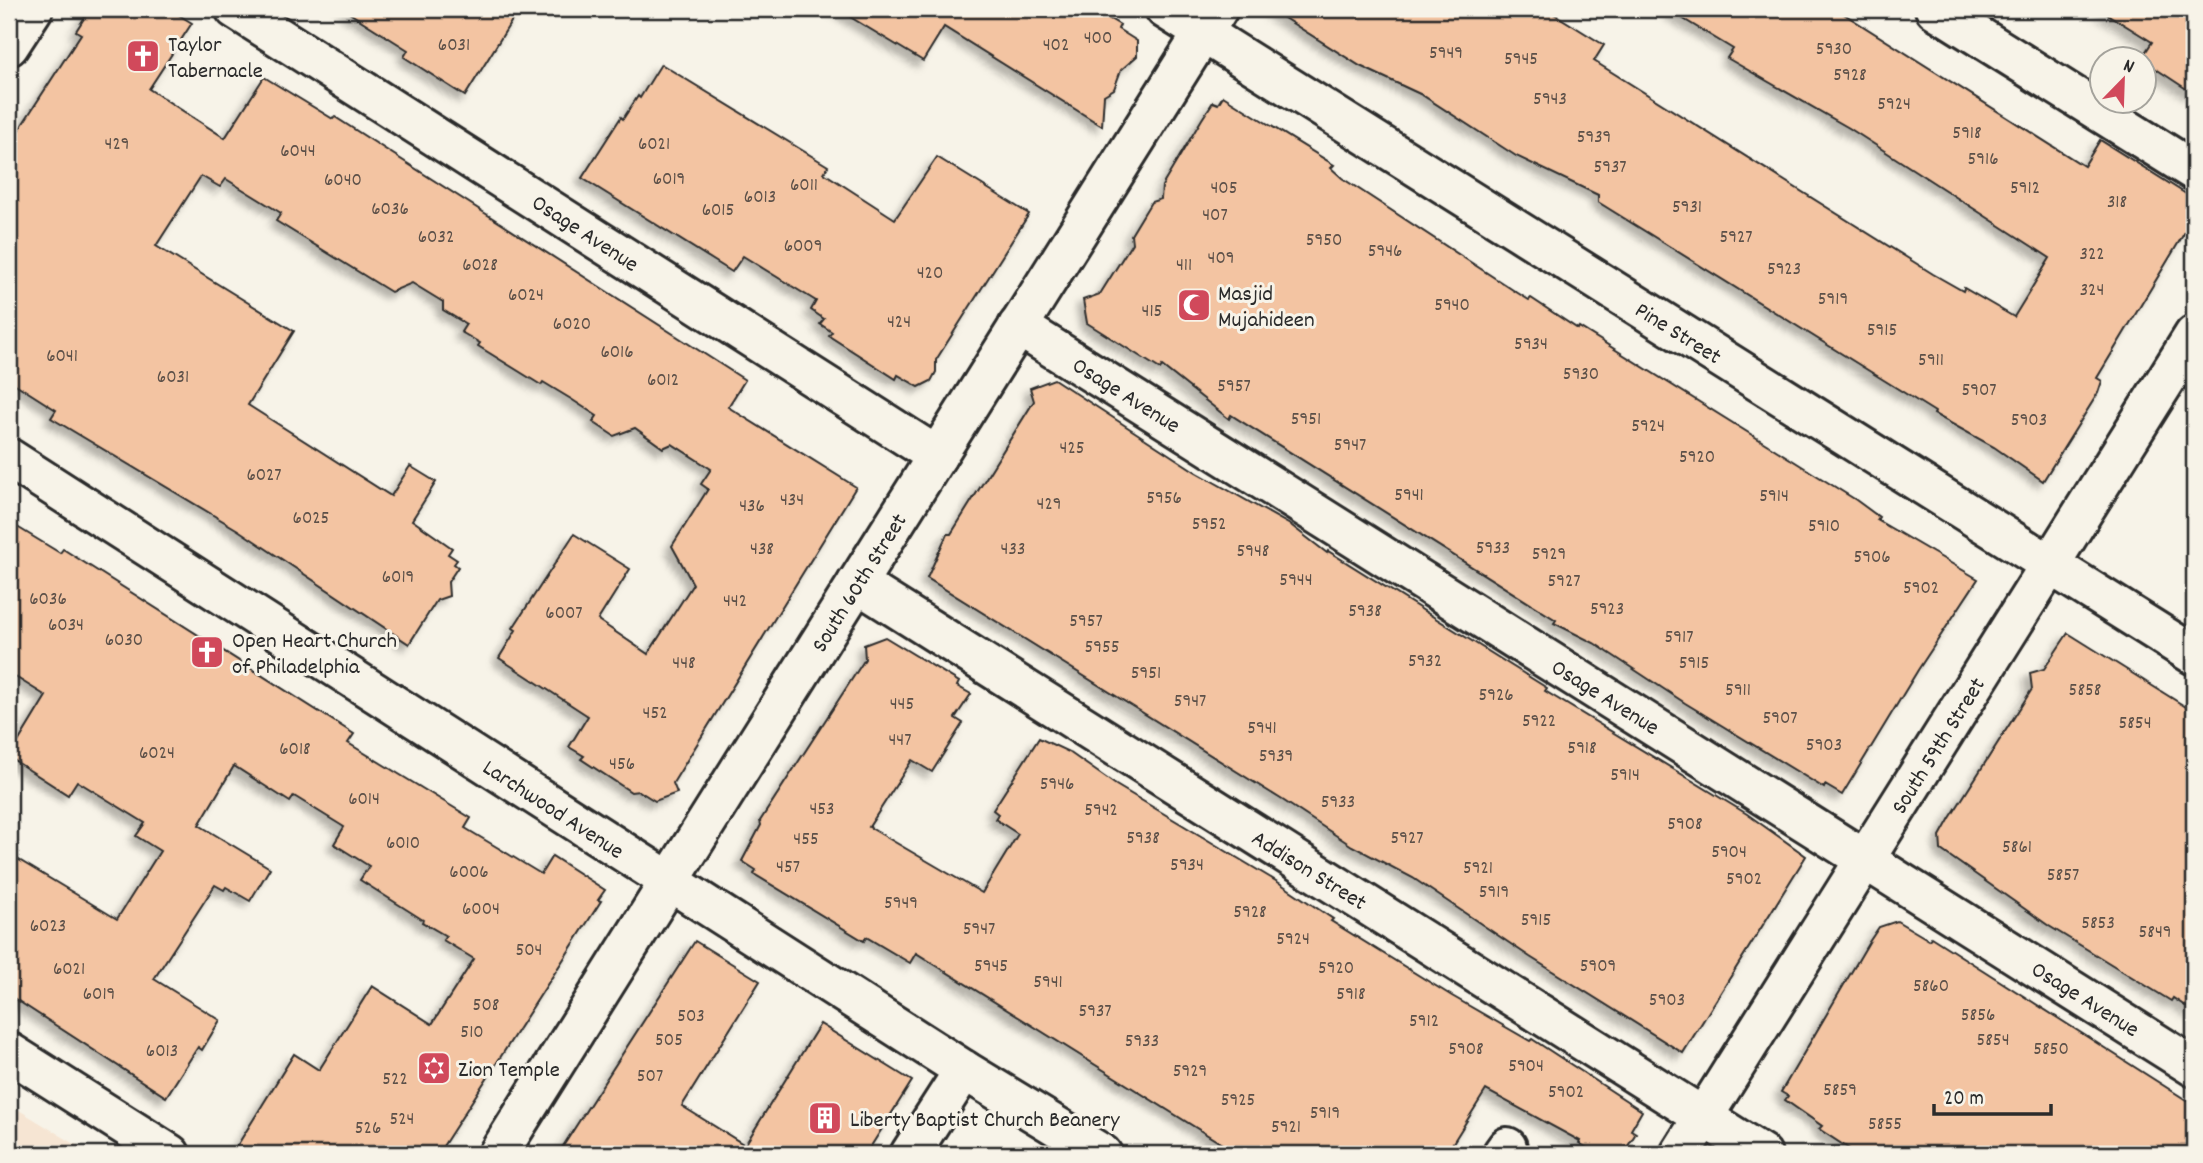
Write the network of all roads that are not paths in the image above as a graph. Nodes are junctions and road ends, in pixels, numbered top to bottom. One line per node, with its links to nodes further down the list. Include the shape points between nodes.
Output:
1 (33, 9): 6 (street)
2 (235, 9): 10 (street, Osage Avenue)
3 (1165, 9): 5 (street, Pine Street)
4 (1935, 9): 7 (street)
5 (1210, 21): 8 (street, South 60th Street); 12 (street, Pine Street)
6 (9, 46)
7 (2194, 171)
8 (1018, 326): 10 (street, South 60th Street); 15 (street, Osage Avenue)
9 (2194, 335): 12 (street, South 59th Street)
10 (937, 456): 13 (street, South 60th Street)
11 (9, 458): 16 (street, Larchwood Avenue)
12 (2050, 565): 14 (street, Pine Street); 15 (street, South 59th Street)
13 (857, 583): 16 (street, South 60th Street); 20 (street, Addison Street)
14 (2194, 655)
15 (1865, 859): 18 (street, Osage Avenue); 20 (street, South 59th Street)
16 (669, 882): 19 (street, Larchwood Avenue); 22 (street, South 60th Street)
17 (9, 1052): 21 (street)
18 (2194, 1067)
19 (964, 1070): 23 (street); 24 (street, Larchwood Avenue)
20 (1703, 1117): 25 (street, South 59th Street); 26 (street, Addison Street)
21 (170, 1154)
22 (498, 1154)
23 (911, 1154)
24 (1102, 1154)
25 (1680, 1154)
26 (1762, 1154)

